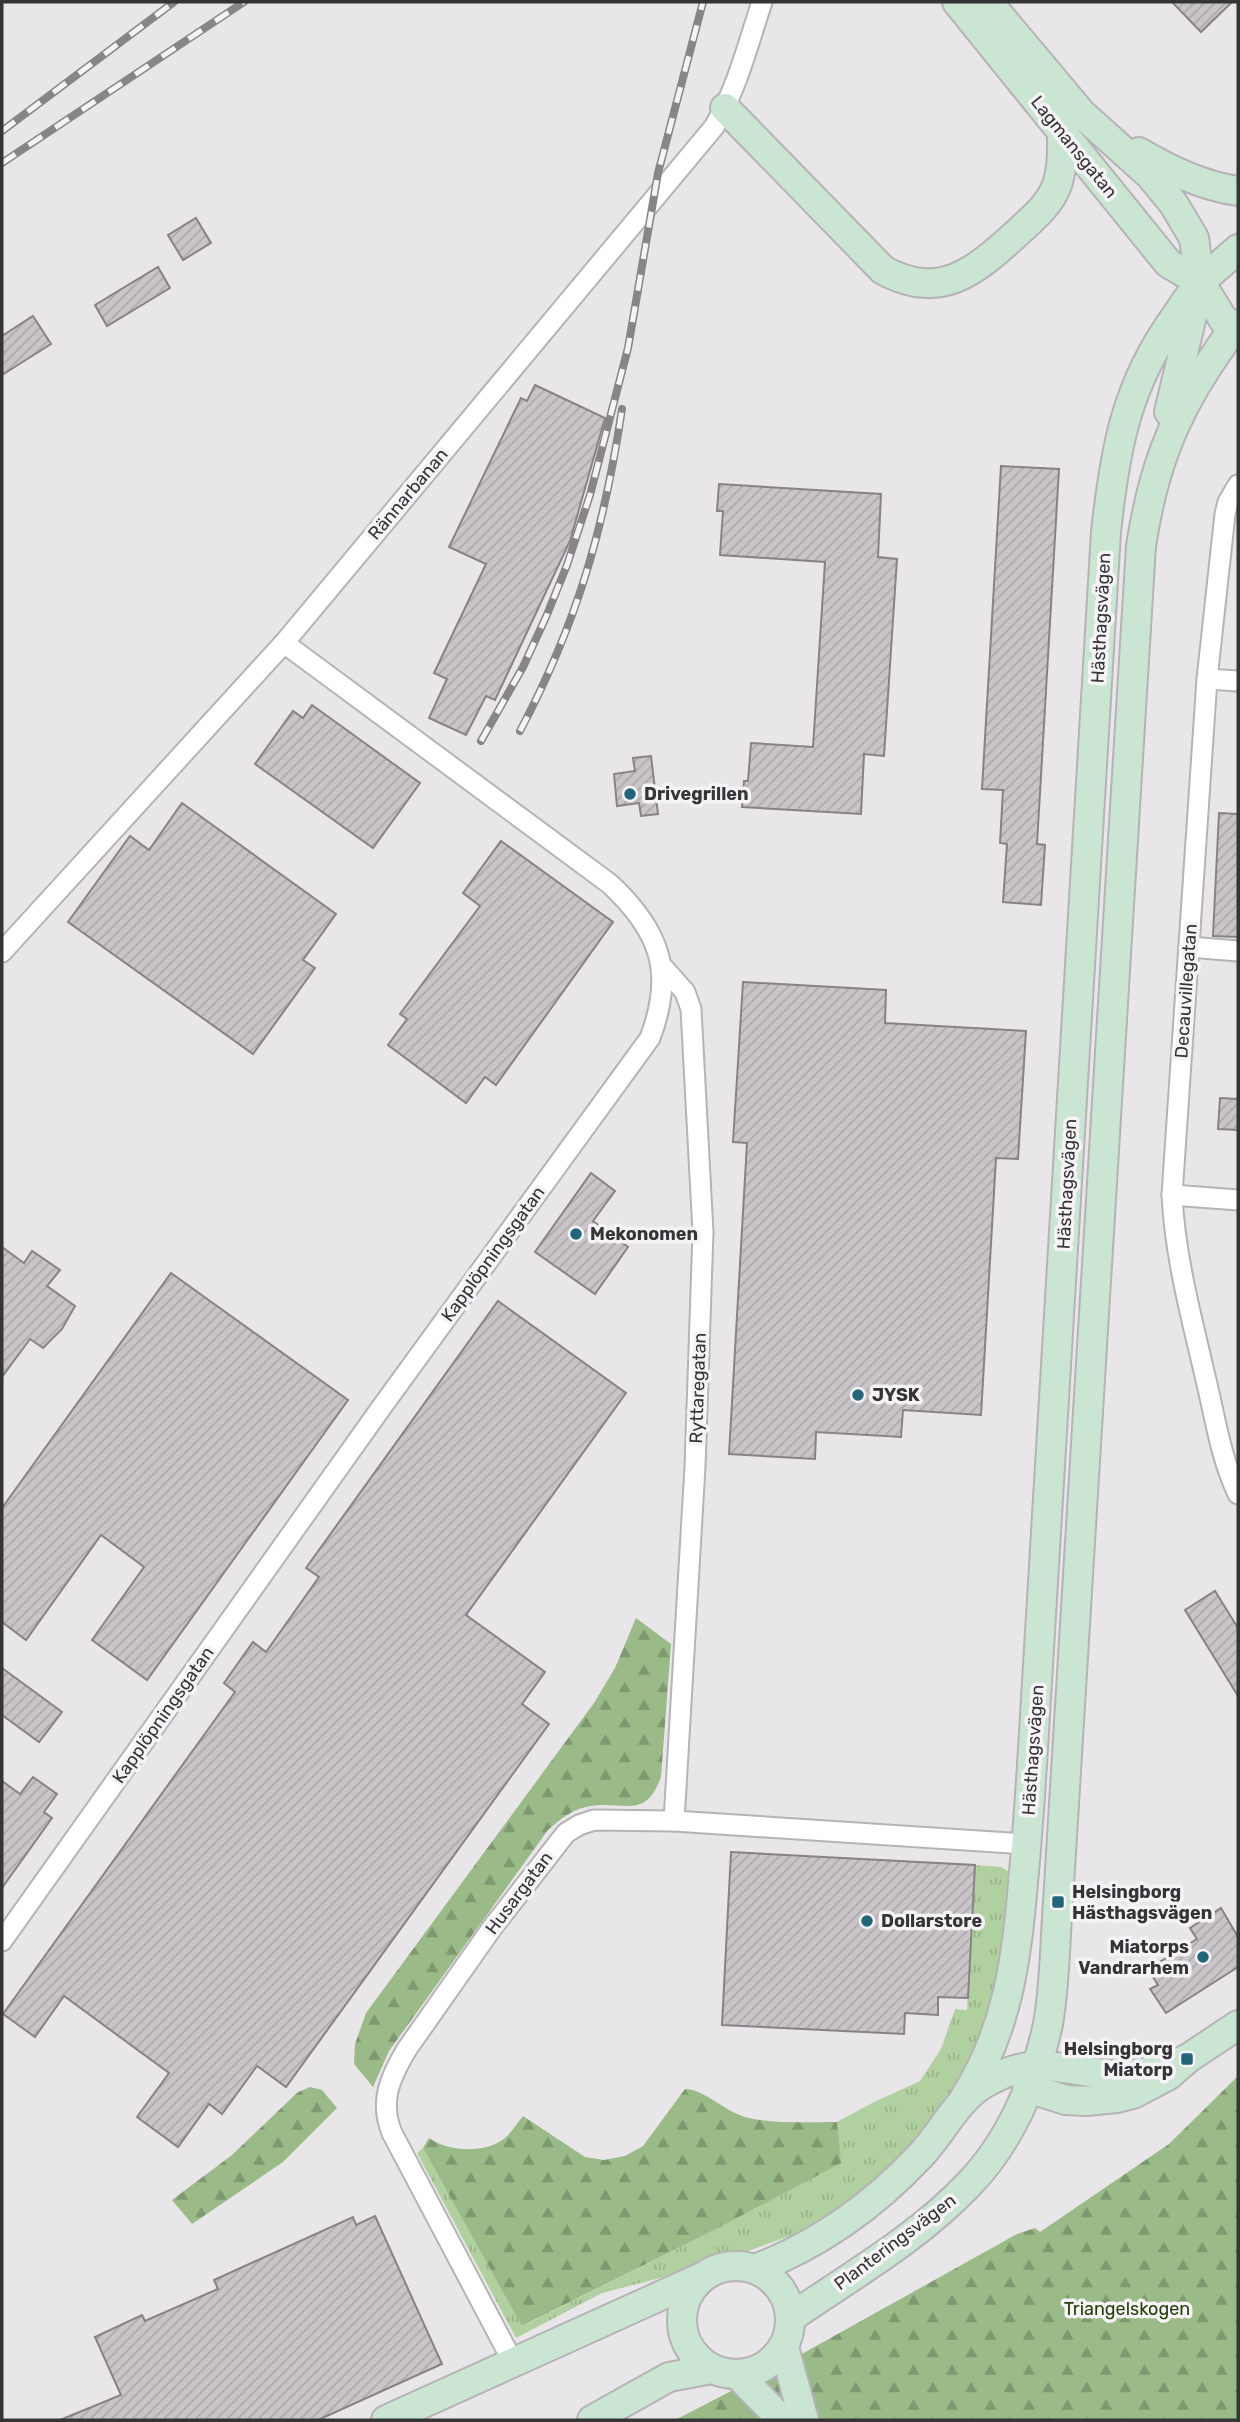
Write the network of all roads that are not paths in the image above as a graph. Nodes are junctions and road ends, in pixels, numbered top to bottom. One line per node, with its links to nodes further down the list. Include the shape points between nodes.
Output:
1 (762, 2): 4 (street, Rännarbanan)
2 (957, 2): 6 (main road, Lagmansgatan)
3 (988, 2): 5 (main road, Lagmansgatan, via 1055,84)
4 (726, 108): 6 (main road, via 883,270 908,282 946,281 972,271 1042,210 1061,168); 14 (street, Rännarbanan)
5 (1100, 130): 7 (main road, via 1170,170); 9 (main road, Lagmansgatan, via 1150,175 1173,203 1194,238)
6 (1062, 131): 9 (main road, Lagmansgatan, via 1168,263)
7 (1238, 191)
8 (1238, 249): 9 (main road, Hästhagsvägen)
9 (1200, 282): 11 (main road, Lagmansgatan); 12 (main road); 25 (main road, Hästhagsvägen, via 1160,338 1139,378 1123,421 1113,470)
10 (1238, 298): 11 (main road)
11 (1236, 332): 12 (main road, Hästhagsvägen, via 1183,405)
12 (1154, 479): 29 (main road, Hästhagsvägen, via 1141,546 1134,628 1058,1902 1048,2022)
13 (1238, 485): 15 (street, Decauvillegatan, via 1225,514)
14 (284, 643): 19 (street, Rännarbanan); 20 (street, Kapplöpningsgatan, via 610,884 633,906 649,931)
15 (1207, 679): 16 (street); 17 (street, Decauvillegatan)
16 (1238, 681)
17 (1189, 947): 18 (street); 21 (street, Decauvillegatan)
18 (1238, 951)
19 (2, 952)
20 (662, 966): 24 (street, Ryttaregatan, via 685,992 691,1009 703,1232 695,1467); 26 (street, Kapplöpningsgatan, via 660,1010 650,1038)
21 (1172, 1195): 22 (street); 23 (street, Decauvillegatan, via 1175,1241 1191,1315)
22 (1238, 1200)
23 (1238, 1494)
24 (674, 1821): 25 (street, Husargatan); 35 (street, Husargatan, via 594,1820 566,1833 442,1999 394,2069 387,2089 385,2110 392,2133)
25 (1027, 1844): 27 (main road, Hästhagsvägen, via 1017,1952)
26 (2, 1941)
27 (1008, 1995): 29 (main road); 30 (main road, Hästhagsvägen, via 991,2048)
28 (1238, 2025): 29 (main road, via 1187,2059 1151,2072)
29 (1028, 2073): 30 (main road, via 984,2083); 33 (main road, Planteringsvägen, via 1012,2124 961,2193 901,2242)
30 (965, 2097): 31 (main road, via 930,2146 885,2192 814,2242)
31 (755, 2269): 32 (main road, via 733,2265); 33 (main road, via 784,2294)
32 (702, 2277): 35 (main road); 36 (main road, via 685,2300 682,2330 698,2359)
33 (790, 2318): 34 (main road)
34 (784, 2347): 36 (main road, via 759,2370); 40 (main road)
35 (513, 2362): 37 (main road)
36 (725, 2372): 38 (main road, via 669,2377); 39 (main road)
37 (386, 2420)
38 (592, 2420)
39 (782, 2420)
40 (804, 2420)

